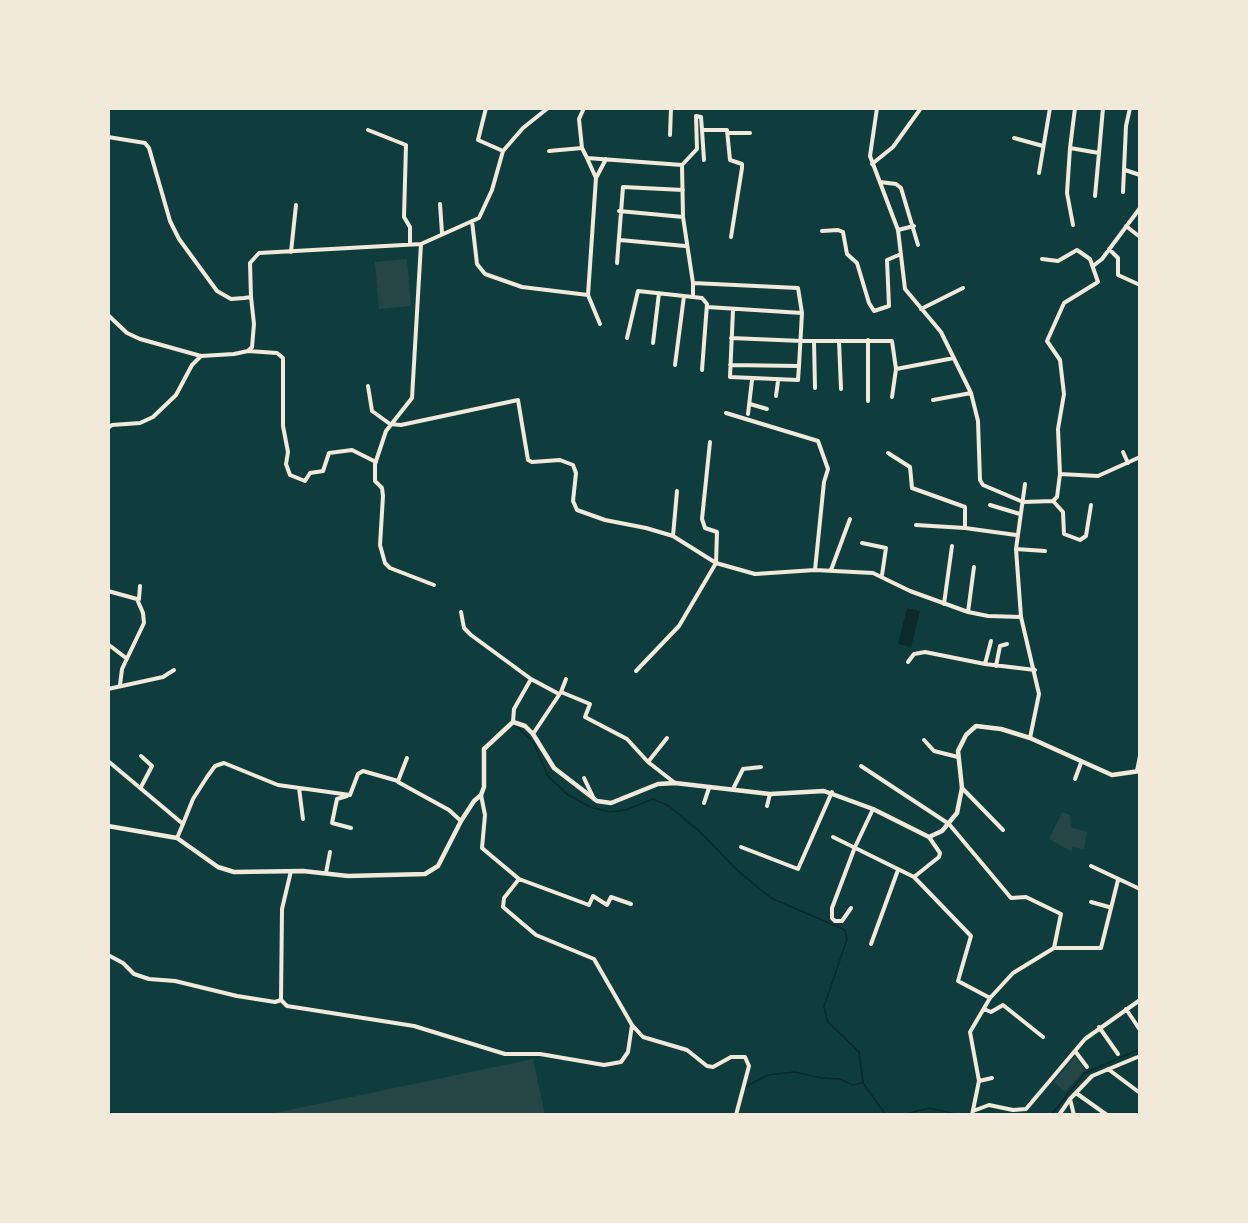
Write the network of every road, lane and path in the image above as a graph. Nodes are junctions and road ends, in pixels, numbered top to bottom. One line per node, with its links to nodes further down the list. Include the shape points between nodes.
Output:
1 (486, 108): 21 (street, via 478,140)
2 (548, 108): 21 (street)
3 (584, 108): 19 (street, via 579,119)
4 (671, 108): 15 (street)
5 (877, 108): 27 (street, via 869,150)
6 (921, 108): 27 (street, via 893,147)
7 (1050, 108): 18 (street)
8 (1075, 108): 20 (street)
9 (1103, 108): 23 (street)
10 (1130, 108): 29 (street)
11 (368, 130): 53 (street, via 406,145 404,218 410,227)
12 (702, 130): 13 (street, via 724,128); 26 (street); 28 (street, via 701,117 697,116 697,149)
13 (728, 133): 14 (street); 49 (street, via 730,160 742,164)
14 (750, 133)
15 (670, 135)
16 (108, 137): 68 (street, via 145,143 179,240 218,291 231,299)
17 (1014, 138): 18 (street)
18 (1043, 146): 30 (street)
19 (582, 148): 22 (street); 24 (street)
20 (1070, 148): 23 (street); 43 (street, via 1067,193)
21 (503, 151): 42 (street, via 492,190 479,218)
22 (549, 151)
23 (1099, 153): 36 (street)
24 (587, 158): 25 (street); 32 (street)
25 (606, 159): 28 (street); 32 (street)
26 (704, 160)
27 (872, 164): 33 (street)
28 (682, 165): 34 (street)
29 (1125, 170): 31 (street); 35 (street)
30 (1039, 173)
31 (1140, 175)
32 (596, 178): 66 (street)
33 (880, 182): 44 (street, via 899,186); 46 (street)
34 (683, 190): 40 (street, via 622,187); 41 (street)
35 (1123, 192)
36 (1095, 196)
37 (440, 204): 48 (street)
38 (297, 205): 57 (street)
39 (1140, 208): 45 (street)
40 (619, 211): 41 (street); 51 (street)
41 (683, 217): 55 (street)
42 (472, 221): 48 (street); 66 (street, via 477,264 484,274 522,287)
43 (1073, 225)
44 (914, 226): 46 (street); 54 (street)
45 (1126, 226): 50 (street); 56 (street)
46 (898, 230): 58 (street)
47 (822, 231): 58 (street, via 843,232 847,254 857,263 874,311 889,306 887,260)
48 (442, 233): 52 (street)
49 (731, 237)
50 (1140, 237)
51 (620, 240): 55 (street); 60 (street)
52 (421, 244): 53 (street); 105 (street, via 412,398)
53 (410, 245): 57 (street)
54 (918, 245)
55 (685, 246): 62 (street)
56 (1109, 249): 61 (street); 63 (street, via 1118,258 1118,275)
57 (291, 252): 68 (street, via 268,251 254,256 249,268)
58 (901, 254): 71 (street, via 905,289)
59 (1042, 259): 61 (street, via 1058,261 1077,250)
60 (617, 263)
61 (1093, 266): 113 (street, via 1097,284 1064,303 1047,341 1060,360 1064,394 1058,429)
62 (693, 283): 69 (street); 73 (street, via 796,286)
63 (1140, 285)
64 (963, 288): 71 (street)
65 (659, 293): 67 (street); 76 (street, via 635,294); 82 (street)
66 (588, 295): 75 (street)
67 (684, 296): 69 (street); 86 (street)
68 (251, 297): 83 (street, via 253,340)
69 (693, 297): 70 (street, via 704,299)
70 (707, 307): 72 (street); 90 (street)
71 (921, 309): 85 (street, via 941,332)
72 (733, 310): 73 (street); 77 (street)
73 (802, 313): 79 (street)
74 (108, 315): 84 (street, via 140,339)
75 (600, 324)
76 (627, 338)
77 (731, 338): 79 (street); 87 (street)
78 (868, 340): 81 (street); 89 (street, via 892,340); 100 (street)
79 (802, 341): 80 (street); 88 (street)
80 (814, 341): 81 (street); 94 (street)
81 (839, 341): 95 (street)
82 (653, 343)
83 (248, 351): 84 (street); 111 (street, via 277,353 283,358 286,464 290,475 305,481 310,473 323,471 329,453 352,450)
84 (201, 356): 106 (street, via 176,395 153,417)
85 (954, 358): 89 (street); 96 (street)
86 (675, 365)
87 (730, 365): 88 (street); 91 (street, via 730,377)
88 (799, 366): 92 (street, via 798,380)
89 (896, 369): 98 (street)
90 (702, 370)
91 (752, 380): 92 (street); 101 (street)
92 (778, 381): 97 (street)
93 (368, 387): 105 (street, via 372,411)
94 (815, 388)
95 (841, 389)
96 (971, 393): 99 (street); 117 (street, via 978,421 980,480)
97 (776, 396)
98 (892, 397)
99 (933, 400)
100 (868, 401)
101 (750, 404): 102 (street); 104 (street)
102 (767, 409)
103 (726, 414): 132 (street, via 818,441 828,469)
104 (748, 414)
105 (390, 424): 111 (street); 125 (street, via 432,420 518,400 528,460 560,460 573,465 573,501 577,510)
106 (108, 428)
107 (710, 442): 130 (street, via 702,519 705,528 717,532)
108 (1123, 452): 112 (street)
109 (888, 453): 123 (street, via 910,467 912,488 965,507)
110 (1140, 457): 112 (street)
111 (376, 462): 135 (street, via 375,481 383,496 381,556 390,568)
112 (1128, 463): 113 (street, via 1091,477)
113 (1060, 474): 116 (street)
114 (1025, 484): 117 (street)
115 (676, 491): 125 (street)
116 (1053, 501): 117 (street); 119 (street, via 1063,512 1064,534 1080,540 1086,536)
117 (1023, 502): 120 (street)
118 (990, 505): 120 (street)
119 (1091, 505)
120 (1020, 514): 124 (street)
121 (850, 519): 133 (street)
122 (916, 525): 123 (street)
123 (965, 528): 124 (street)
124 (1016, 535): 128 (street)
125 (673, 536): 130 (street)
126 (862, 543): 134 (street, via 887,549)
127 (952, 546): 139 (street)
128 (1016, 549): 129 (street); 142 (street)
129 (1045, 552)
130 (715, 562): 132 (street, via 755,574); 152 (street, via 679,626)
131 (974, 567): 141 (street)
132 (815, 570): 133 (street)
133 (831, 570): 134 (street)
134 (882, 575): 139 (street)
135 (434, 585)
136 (140, 586): 138 (street)
137 (108, 591): 138 (street)
138 (139, 600): 146 (street, via 144,623)
139 (944, 604): 141 (street)
140 (461, 612): 153 (street, via 464,628 471,636)
141 (968, 612): 142 (street)
142 (1021, 617): 151 (street)
143 (991, 641): 148 (street)
144 (1007, 644): 149 (street, via 1000,646)
145 (109, 645): 146 (street)
146 (126, 658): 155 (street)
147 (908, 662): 148 (street, via 914,654 925,652)
148 (985, 664): 149 (street)
149 (996, 666): 151 (street)
150 (174, 670): 155 (street, via 163,677)
151 (1035, 670): 161 (street, via 1039,694)
152 (636, 672)
153 (531, 679): 157 (street); 158 (street, via 514,709)
154 (566, 679): 157 (street)
155 (120, 686): 156 (street)
156 (108, 689)
157 (560, 693): 159 (street); 168 (street, via 590,704 585,717 627,739)
158 (513, 722): 159 (street); 185 (street, via 484,749)
159 (533, 734): 186 (street, via 554,768)
160 (667, 738): 168 (street)
161 (1030, 738): 165 (street, via 1002,729 972,728); 169 (street)
162 (924, 740): 165 (street, via 934,751)
163 (141, 756): 177 (street, via 152,766)
164 (1140, 756): 172 (street)
165 (958, 757): 180 (street)
166 (407, 758): 175 (street)
167 (108, 761): 177 (street)
168 (648, 762): 176 (street)
169 (1081, 763): 172 (street, via 1112,775); 174 (street)
170 (861, 766): 193 (street)
171 (761, 767): 181 (street, via 743,769)
172 (1138, 771)
173 (584, 778): 186 (street)
174 (1075, 779)
175 (398, 782): 184 (street, via 363,771); 191 (street, via 449,810)
176 (675, 783): 179 (street); 186 (street, via 658,784 611,803)
177 (141, 787): 192 (street)
178 (299, 788): 184 (street); 190 (street); 192 (street, via 258,777 232,764 221,764 202,784)
179 (709, 788): 181 (street); 187 (street)
180 (962, 788): 193 (street, via 957,813); 196 (street)
181 (733, 789): 183 (street)
182 (832, 792): 183 (street); 189 (street); 200 (street, via 798,869)
183 (770, 794): 188 (street)
184 (350, 795): 195 (street, via 337,798 332,823)
185 (481, 795): 191 (street); 208 (street, via 485,815 482,848)
186 (594, 800)
187 (704, 803)
188 (767, 806)
189 (873, 809): 198 (street); 201 (street)
190 (303, 819)
191 (461, 821): 206 (street, via 438,866 430,873)
192 (183, 824): 199 (street)
193 (949, 824): 198 (street); 216 (street, via 1011,897 1026,897 1060,913)
194 (108, 826): 199 (street)
195 (351, 828)
196 (1002, 830)
197 (833, 837): 201 (street)
198 (929, 837): 207 (street, via 939,857)
199 (177, 838): 205 (street, via 225,870)
200 (741, 847)
201 (855, 847): 204 (street); 214 (street, via 832,908 832,918 842,921)
202 (330, 852): 206 (street)
203 (1091, 866): 209 (street)
204 (898, 870): 207 (street); 215 (street)
205 (291, 871): 206 (street); 219 (street, via 282,909)
206 (326, 873)
207 (914, 877): 218 (street, via 971,937 958,981)
208 (519, 879): 212 (street, via 590,905 593,896 607,905 612,897); 223 (street, via 504,898 503,907 536,934 594,959)
209 (1118, 880): 210 (street); 213 (street)
210 (1140, 889)
211 (1092, 902): 213 (street)
212 (631, 904)
213 (1109, 907): 216 (street, via 1101,948)
214 (851, 908)
215 (871, 944)
216 (1054, 948): 218 (street, via 1012,973)
217 (108, 955): 219 (street, via 134,974 149,979 274,1002)
218 (990, 998): 221 (street)
219 (281, 1000): 223 (street, via 287,1006 414,1026 505,1054 540,1054 604,1065 621,1062 628,1052)
220 (1140, 1000): 222 (street)
221 (984, 1009): 226 (street, via 991,1012 1003,1005); 233 (street, via 970,1032)
222 (1126, 1009): 224 (street); 225 (street)
223 (632, 1025): 238 (street, via 643,1037 687,1050 707,1066 713,1067 731,1057 745,1057 749,1066)
224 (1099, 1027): 227 (street); 228 (street)
225 (1140, 1030)
226 (1043, 1037)
227 (1075, 1051): 230 (street); 237 (street, via 1026,1109 989,1105)
228 (1118, 1054)
229 (1140, 1056): 231 (street)
230 (1087, 1067)
231 (1108, 1069): 234 (street, via 1092,1076); 235 (street)
232 (992, 1078): 233 (street)
233 (979, 1081): 237 (street)
234 (1076, 1093): 236 (street); 241 (street)
235 (1140, 1093)
236 (1070, 1099): 239 (street); 240 (street)
237 (972, 1113)
238 (736, 1115)
239 (1059, 1115)
240 (1074, 1115)
241 (1107, 1115)

